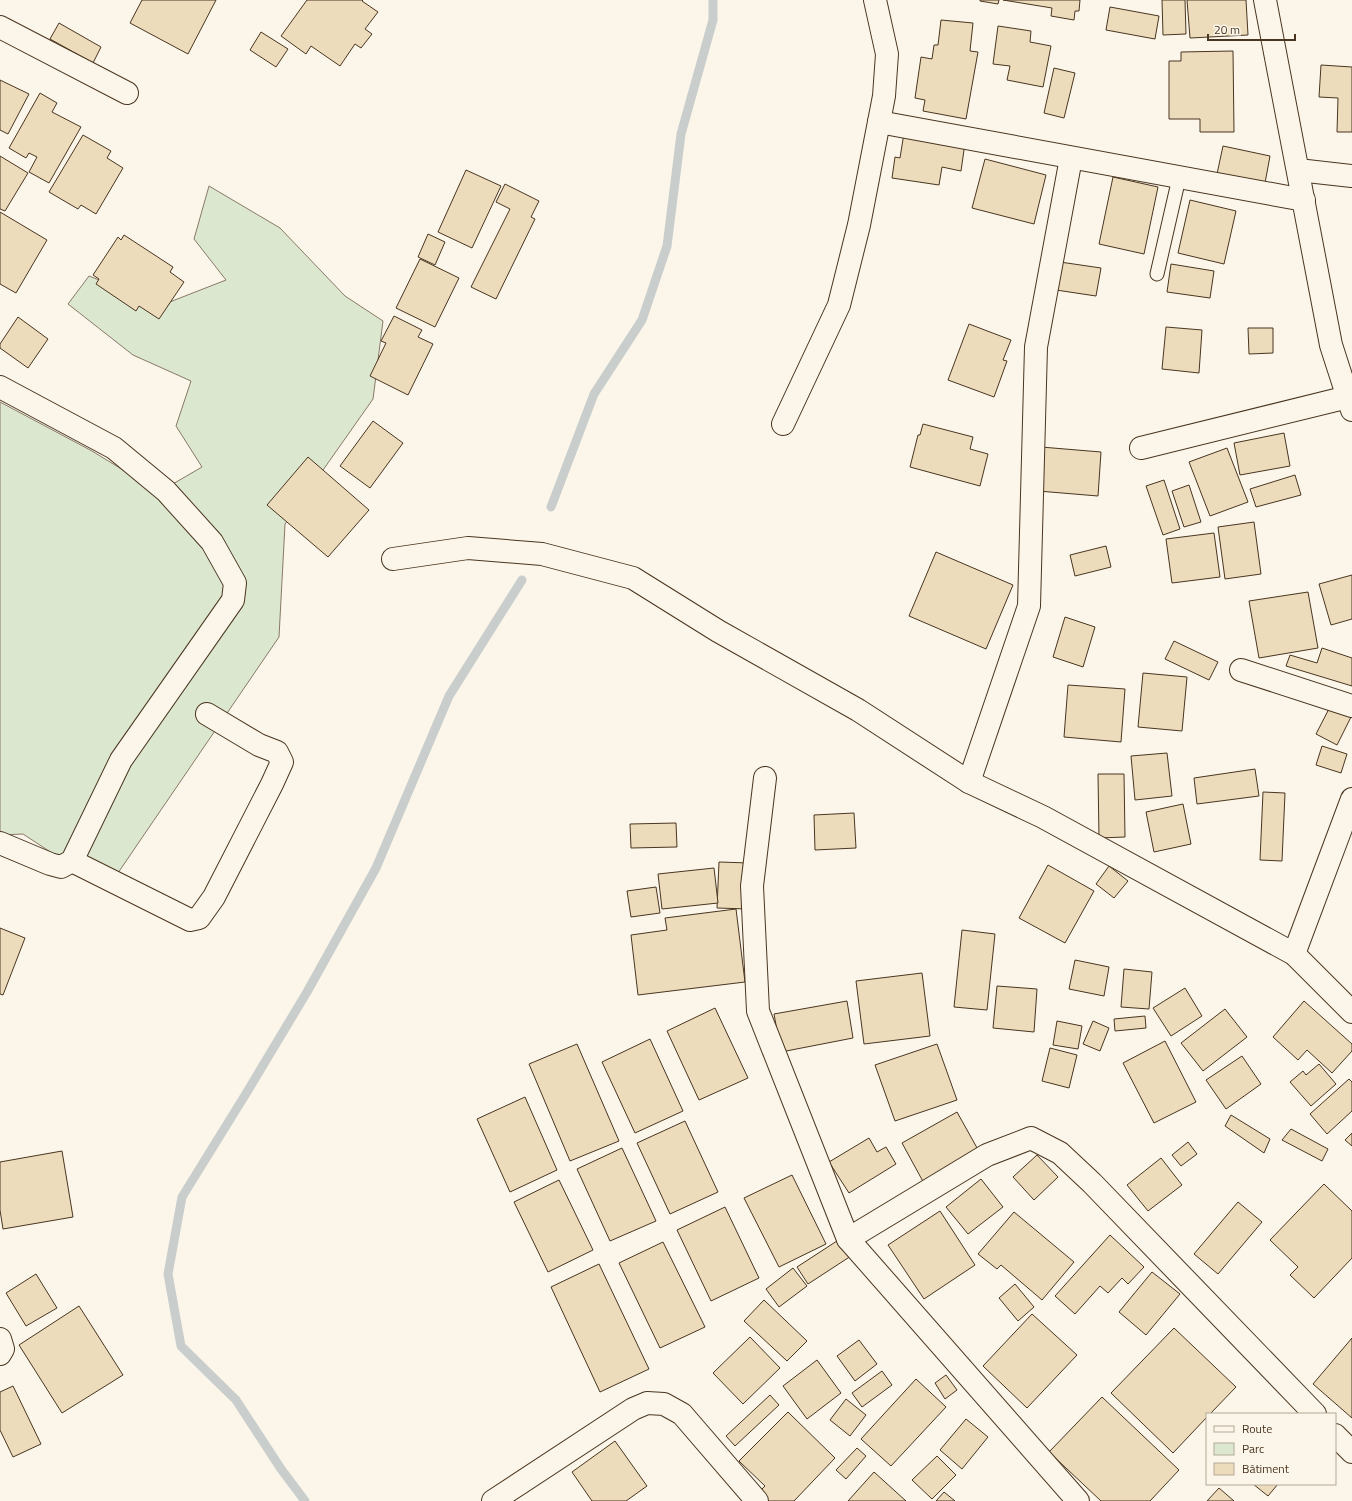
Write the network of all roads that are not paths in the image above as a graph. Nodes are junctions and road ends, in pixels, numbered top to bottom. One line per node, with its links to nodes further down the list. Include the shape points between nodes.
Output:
1 (875, 0): 5 (street, via 887,54)
2 (1265, 0): 7 (street)
3 (0, 27): 4 (street)
4 (127, 94)
5 (879, 122): 6 (street); 14 (street, via 859,225 839,305)
6 (1072, 158): 9 (street); 21 (street, via 1036,347 1029,606)
7 (1298, 170): 8 (street); 10 (street)
8 (1352, 176)
9 (1178, 178): 10 (street); 11 (lane)
10 (1304, 200): 13 (street, via 1331,345)
11 (1157, 274)
12 (0, 387): 24 (street, via 114,448 166,491 212,542 234,583 233,600 121,760)
13 (1350, 404): 15 (street)
14 (783, 424)
15 (1141, 448)
16 (393, 559): 21 (street, via 468,548 542,554 633,578 718,631 858,710)
17 (1241, 670): 18 (street)
18 (1352, 706)
19 (207, 714): 24 (street, via 259,745 277,752 282,762 214,896 199,918 190,920)
20 (765, 778): 27 (street, via 752,886 758,1011)
21 (970, 782): 25 (street, via 1043,817)
22 (1352, 799): 25 (street)
23 (0, 843): 24 (street, via 61,867)
24 (72, 861)
25 (1294, 954): 26 (street)
26 (1352, 1012)
27 (848, 1239): 30 (street, via 987,1155 1031,1138 1060,1153 1092,1183); 35 (street)
28 (0, 1339): 29 (street, via 3,1349)
29 (0, 1354)
30 (1314, 1413)
31 (1336, 1436): 32 (street)
32 (1352, 1452)
33 (493, 1501): 34 (street, via 632,1409 648,1403 664,1404 682,1414)
34 (757, 1501)
35 (1078, 1501)

